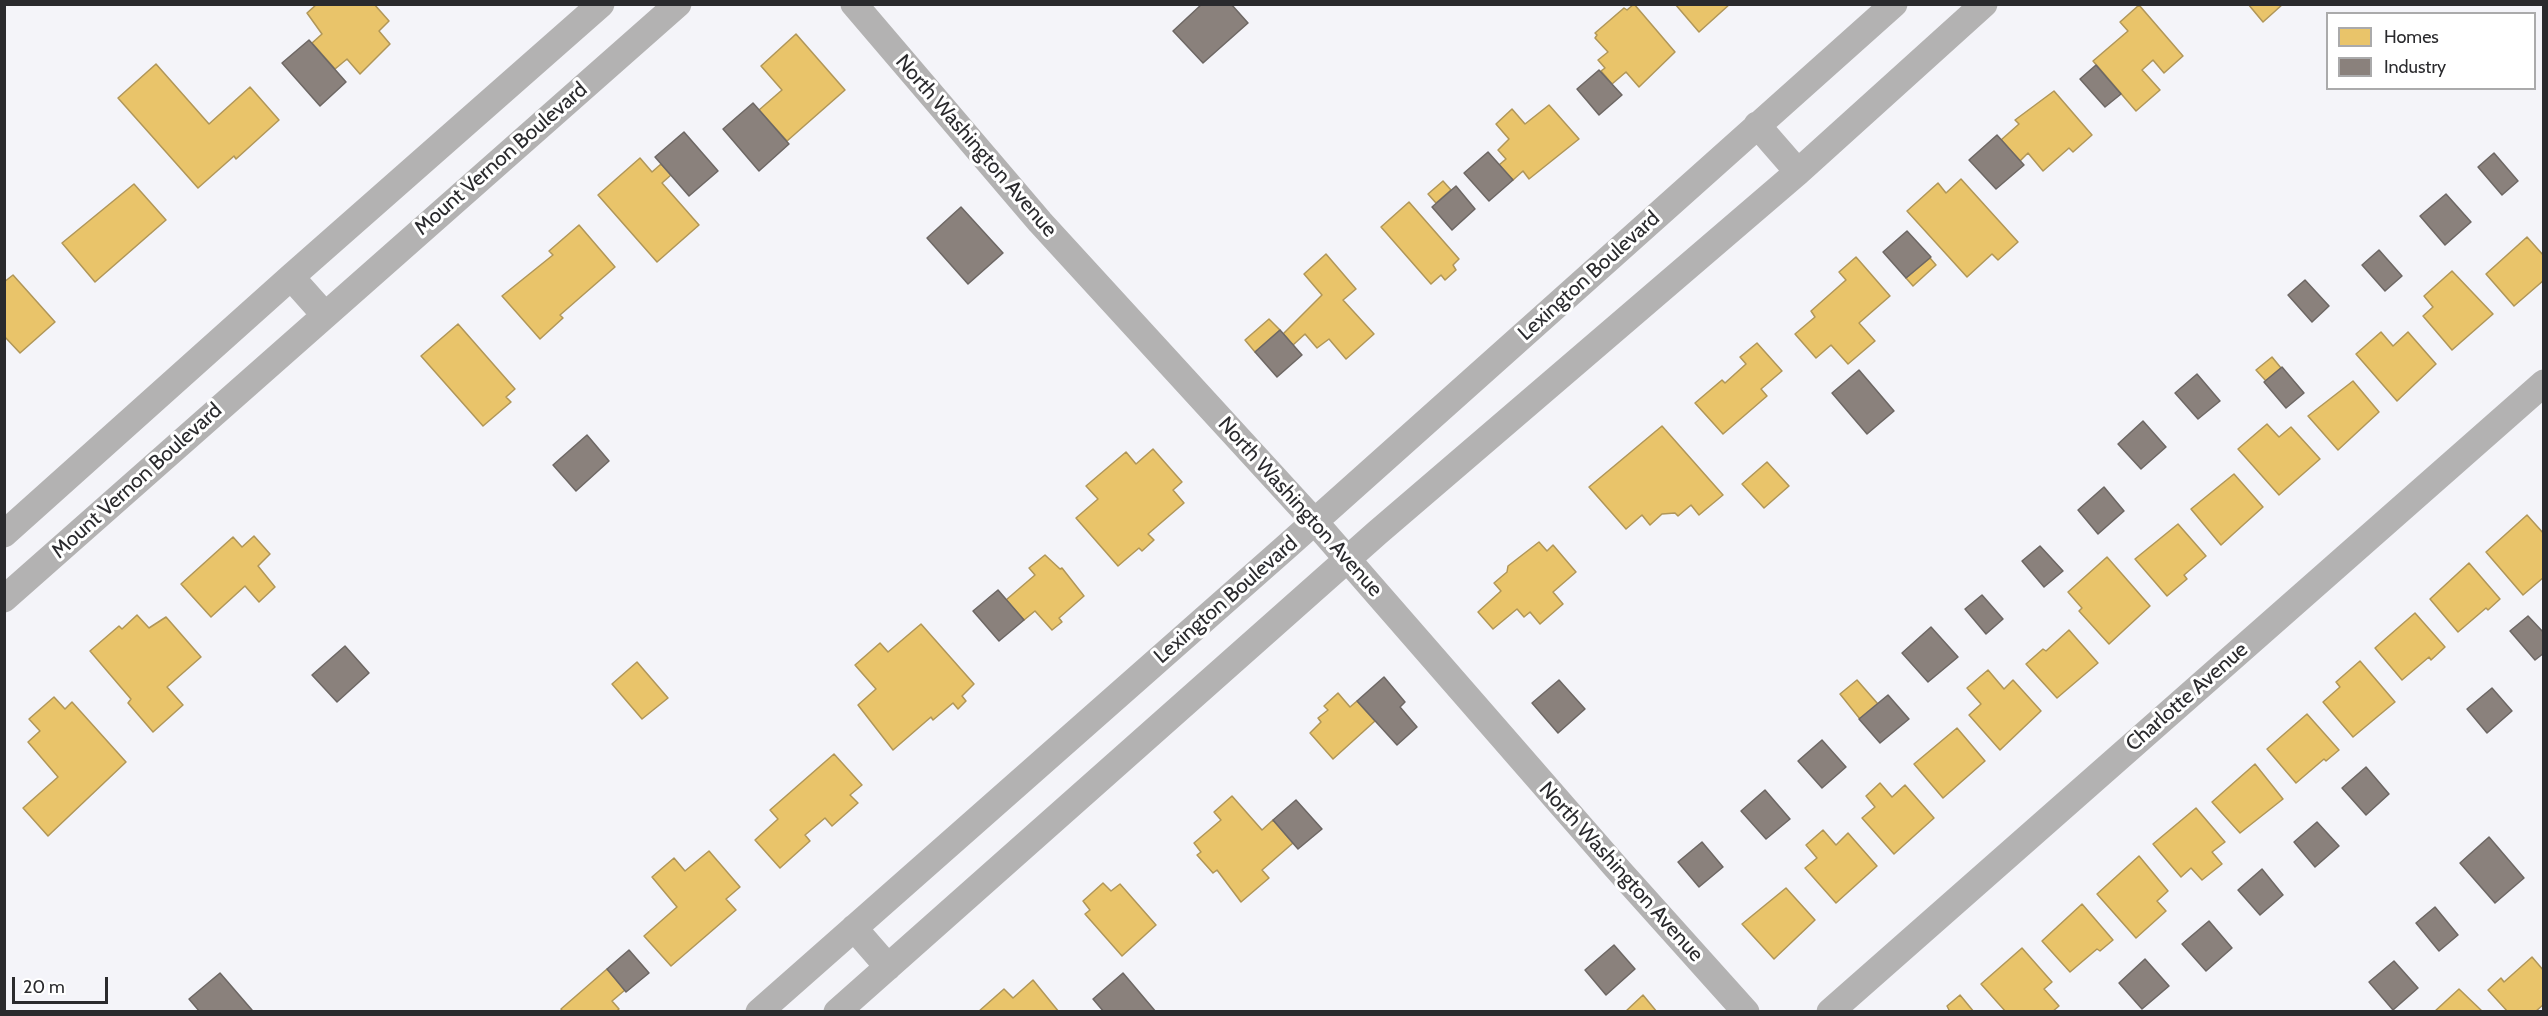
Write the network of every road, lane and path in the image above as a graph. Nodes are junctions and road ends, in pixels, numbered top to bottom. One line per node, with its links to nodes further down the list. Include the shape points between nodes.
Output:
1 (601, 4): 8 (street)
2 (678, 4): 9 (street, Mount Vernon Boulevard)
3 (854, 4): 11 (street, North Washington Avenue, via 1040,222)
4 (1894, 4): 6 (street, Lexington Boulevard)
5 (1984, 4): 7 (street)
6 (1757, 125): 7 (street); 11 (street, Lexington Boulevard)
7 (1798, 172): 13 (street)
8 (291, 277): 9 (street); 12 (street)
9 (324, 314): 14 (street, Mount Vernon Boulevard)
10 (2544, 383): 20 (street, Charlotte Avenue)
11 (1314, 521): 13 (street, North Washington Avenue); 15 (street, Lexington Boulevard)
12 (4, 534)
13 (1347, 559): 16 (street); 19 (street, North Washington Avenue)
14 (4, 599)
15 (854, 928): 16 (street); 17 (street, Lexington Boulevard)
16 (888, 967): 18 (street)
17 (759, 1011)
18 (837, 1011)
19 (1746, 1011)
20 (1830, 1011)

